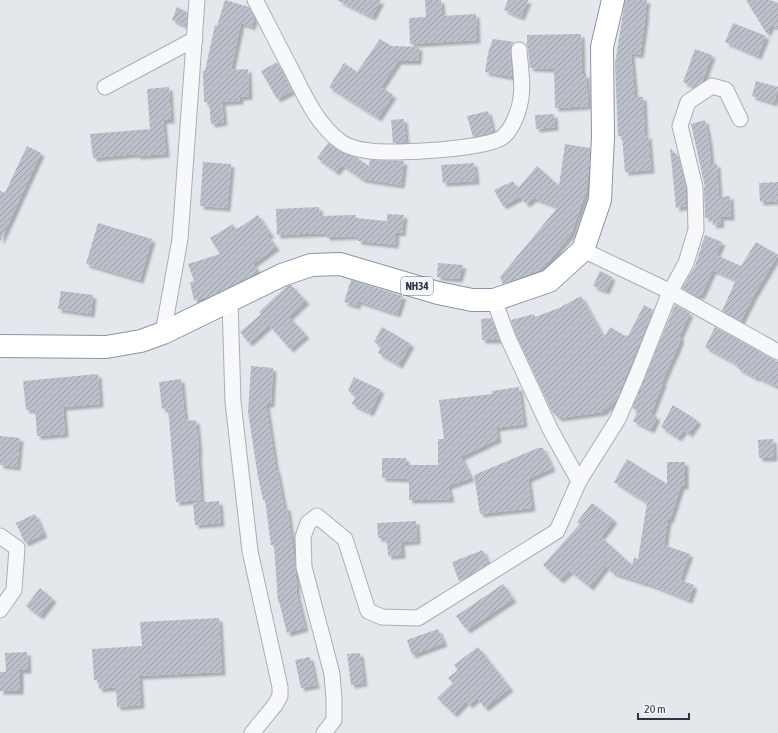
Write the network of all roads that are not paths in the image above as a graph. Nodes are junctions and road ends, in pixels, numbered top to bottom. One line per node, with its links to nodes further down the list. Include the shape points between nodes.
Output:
1 (197, 0): 4 (street)
2 (255, 0): 5 (street, via 309,105 327,129 342,143 364,150 418,152 489,143 504,137 520,108 523,89)
3 (613, 0): 8 (highway, NH34, via 602,47 603,137 600,200)
4 (194, 39): 6 (street); 12 (street, via 180,239)
5 (519, 50)
6 (105, 87)
7 (740, 119): 9 (street, via 726,90 712,86 688,102 680,126 695,187 696,230 686,263)
8 (583, 250): 9 (street); 10 (highway, NH34, via 549,281)
9 (670, 292): 14 (street); 15 (street, via 618,419)
10 (494, 300): 11 (highway, NH34, via 472,300 438,293 340,264 311,265 289,272); 15 (street, via 508,338 550,429)
11 (230, 301): 12 (highway, NH34); 18 (street, via 233,402 250,551 280,687 280,696 275,705)
12 (162, 333): 13 (highway, NH34, via 141,341 106,347)
13 (0, 346)
14 (778, 352)
15 (579, 481): 19 (street, via 557,531 418,618 382,617 368,611 345,539 317,516 308,523 303,537 304,567 332,674 334,699 334,720)
16 (0, 536): 17 (street, via 17,548 14,590)
17 (0, 610)
18 (252, 733)
19 (324, 733)

